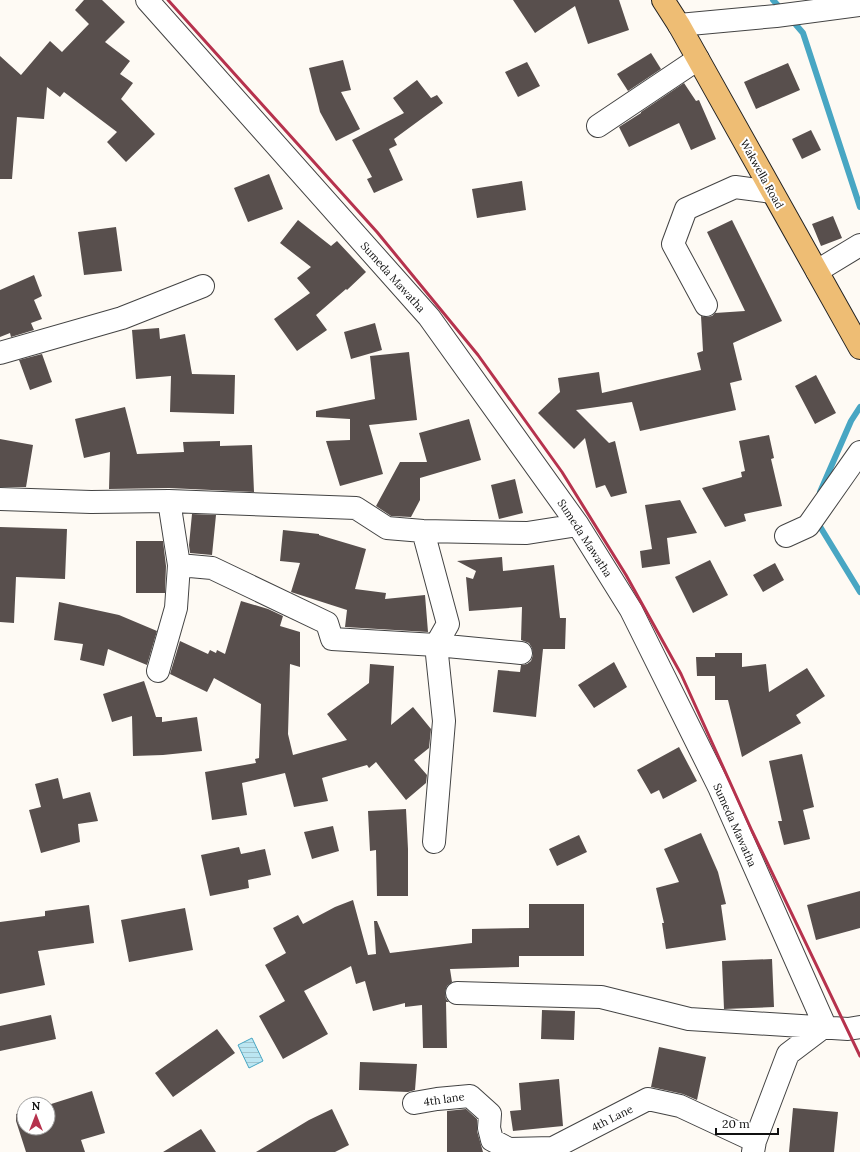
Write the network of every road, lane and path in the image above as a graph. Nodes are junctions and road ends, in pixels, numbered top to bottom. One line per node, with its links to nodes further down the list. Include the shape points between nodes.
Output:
1 (147, 0): 17 (street, Sumeda Mawatha, via 429,317)
2 (663, 0): 4 (main road, Wakwella Road)
3 (860, 5): 4 (street, via 799,14)
4 (679, 25): 5 (main road, Wakwella Road)
5 (698, 59): 6 (street); 7 (main road, Wakwella Road)
6 (598, 126)
7 (772, 192): 9 (main road, Wakwella Road); 11 (street, via 735,187 686,209 673,244)
8 (858, 246): 9 (street)
9 (817, 271): 12 (main road, Wakwella Road)
10 (203, 286): 13 (street, via 122,318)
11 (706, 305)
12 (860, 348)
13 (0, 353)
14 (860, 452): 19 (street, via 813,518)
15 (0, 499): 16 (street)
16 (170, 501): 18 (street, via 356,508 387,528); 20 (street)
17 (578, 525): 18 (street, via 527,533); 26 (street, Sumeda Mawatha, via 631,610 719,787)
18 (423, 531): 21 (street, via 448,624)
19 (786, 536)
20 (179, 565): 21 (street, via 212,568 327,623 332,639); 23 (street, via 176,608)
21 (436, 645): 22 (street); 24 (street, via 444,721)
22 (521, 653)
23 (158, 671)
24 (434, 842)
25 (457, 992): 26 (street, via 601,997 689,1019)
26 (825, 1026): 27 (street, via 848,1029); 30 (street, via 788,1054)
27 (860, 1027)
28 (414, 1103): 29 (street, 4th lane, via 470,1096)
29 (490, 1114): 30 (street, 4th Lane, via 489,1128 492,1140 509,1149 553,1148 648,1099 680,1106)
30 (754, 1146)

